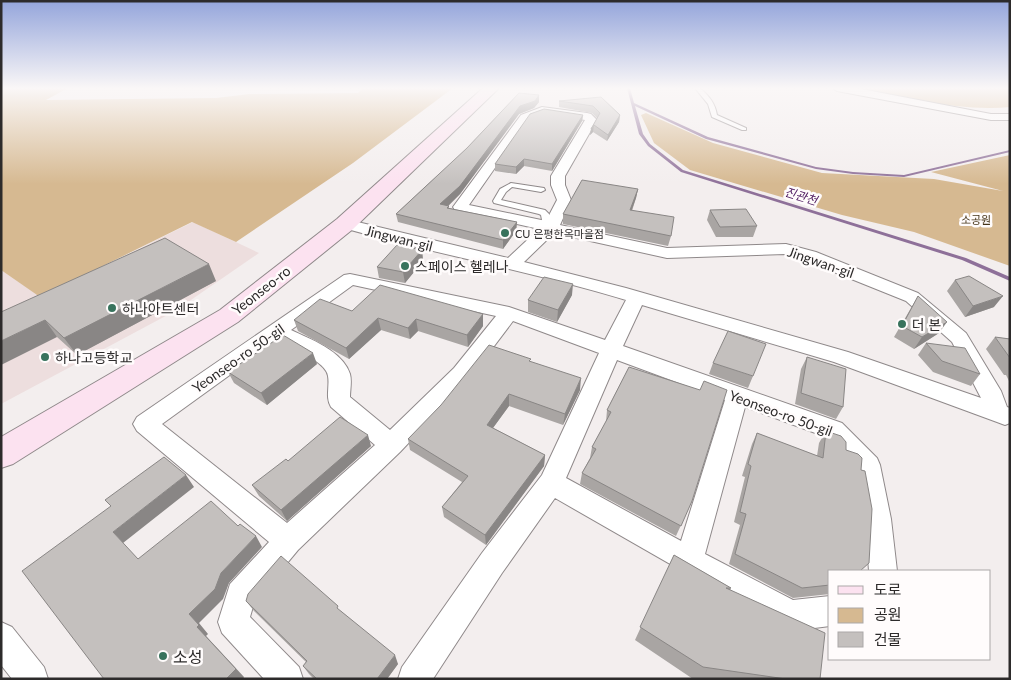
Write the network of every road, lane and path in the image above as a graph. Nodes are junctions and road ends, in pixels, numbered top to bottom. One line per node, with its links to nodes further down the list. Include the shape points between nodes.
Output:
1 (458, 120): 7 (main road, Yeonseo-ro)
2 (523, 120): 8 (street, Jingwan-gil, via 460,207)
3 (591, 120): 8 (street, Jingwan-gil, via 558,176 564,200)
4 (723, 120): 5 (lane)
5 (744, 129)
6 (540, 190): 8 (lane, via 511,185 497,201 542,212)
7 (345, 224): 9 (street, Jingwan-gil); 17 (main road, Yeonseo-ro, via 229,316)
8 (546, 226): 9 (street, Jingwan-gil); 15 (street, Jingwan-gil, via 668,253 786,248 912,297 958,338)
9 (512, 264): 10 (street, Jingwan-gil)
10 (636, 298): 13 (street); 15 (street, Jingwan-gil, via 841,357)
11 (508, 313): 12 (street, Yeonseo-ro 50-gil, via 350,279); 13 (street, Yeonseo-ro 50-gil); 16 (street, via 462,373)
12 (276, 331): 16 (street, via 333,362 339,373 339,401); 19 (street, Yeonseo-ro 50-gil, via 145,424)
13 (610, 349): 14 (street, Yeonseo-ro 50-gil); 18 (street)
14 (738, 397): 20 (street); 21 (street, Yeonseo-ro 50-gil, via 834,430 868,465)
15 (1003, 415)
16 (391, 445): 19 (street)
17 (1, 454)
18 (551, 483): 20 (street); 26 (street, via 492,563)
19 (288, 541): 25 (street, via 240,595 233,622)
20 (689, 561): 22 (street, via 791,616)
21 (883, 570)
22 (828, 611)
23 (1, 638): 24 (street)
24 (32, 679)
25 (287, 679)
26 (414, 679)

